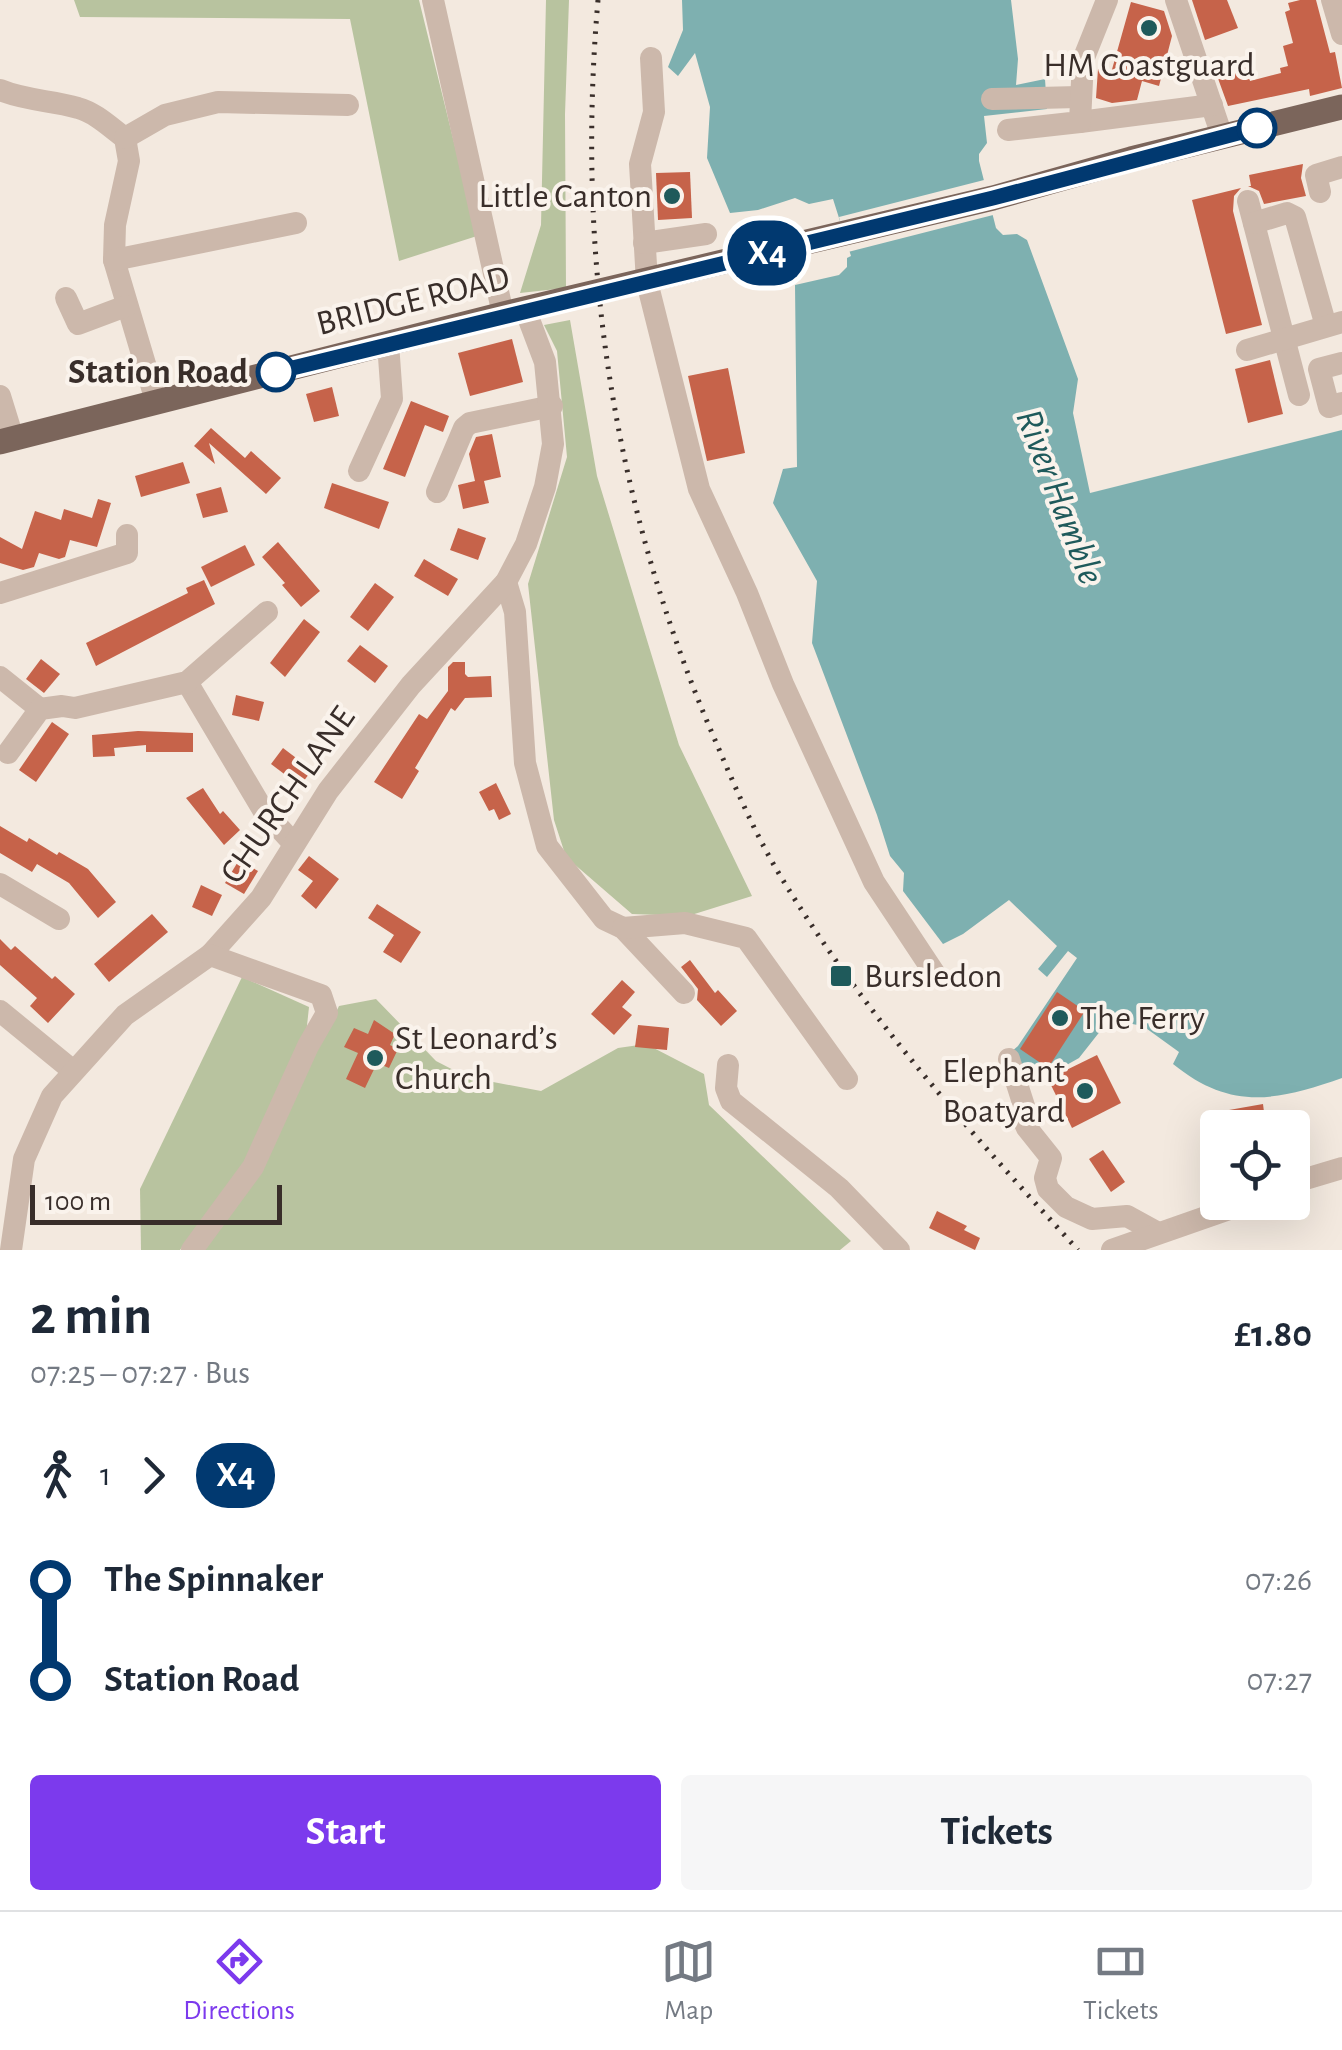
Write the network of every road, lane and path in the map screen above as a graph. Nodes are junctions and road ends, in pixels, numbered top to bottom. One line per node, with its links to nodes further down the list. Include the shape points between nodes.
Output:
1 (433, 0): 26 (street, CHURCH LANE)
2 (1108, 0): 8 (street, via 1083,60)
3 (1176, 0): 10 (street)
4 (1332, 0): 5 (street)
5 (1342, 34)
6 (652, 58): 21 (street, via 654,112 640,164)
7 (0, 90): 16 (street, via 76,107)
8 (1078, 98): 9 (street); 13 (street)
9 (992, 99)
10 (1212, 104): 13 (street); 15 (street)
11 (348, 105): 16 (street, via 218,102 165,115)
12 (1342, 107): 15 (main road)
13 (1080, 122): 14 (street)
14 (1008, 130)
15 (1222, 136): 23 (main road, BRIDGE ROAD)
16 (125, 138): 22 (street, via 130,162)
17 (1342, 167): 18 (street, via 1316,175)
18 (1320, 192)
19 (296, 223): 22 (street)
20 (706, 234): 21 (street)
21 (644, 243): 23 (street)
22 (114, 260): 25 (street)
23 (647, 282): 26 (main road, BRIDGE ROAD); 53 (street, via 699,489 874,882)
24 (66, 298): 25 (street, via 78,324)
25 (126, 306): 34 (street)
26 (514, 312): 29 (main road, BRIDGE ROAD); 36 (street, CHURCH LANE, via 545,362)
27 (1334, 324): 28 (street); 28 (street, via 1295,217 1251,212)
28 (1286, 339): 30 (street); 33 (street)
29 (388, 343): 34 (main road, BRIDGE ROAD); 38 (street, via 392,400)
30 (1247, 350)
31 (1342, 364): 35 (street, via 1319,370 1329,406)
32 (0, 396): 37 (street)
33 (1299, 396)
34 (156, 401): 37 (main road, BRIDGE ROAD)
35 (1342, 403)
36 (552, 406): 39 (street, via 470,422); 41 (street, CHURCH LANE, via 554,444 545,487)
37 (6, 440)
38 (358, 472)
39 (437, 492)
40 (128, 535): 42 (street, via 127,553)
41 (506, 582): 48 (street, CHURCH LANE, via 411,686); 51 (street, via 515,612 524,764 547,846 604,919)
42 (0, 593)
43 (268, 608): 45 (street)
44 (0, 677): 46 (street)
45 (187, 682): 46 (street); 48 (street, via 263,810)
46 (40, 709): 47 (street)
47 (8, 753)
48 (294, 844): 52 (street, CHURCH LANE, via 261,898)
49 (0, 884): 50 (street)
50 (56, 910)
51 (623, 928): 54 (street); 59 (street, via 686,923 746,938)
52 (210, 956): 58 (street, CHURCH LANE, via 125,1015); 67 (street, via 321,994 326,1013 253,1167)
53 (937, 977)
54 (684, 994)
55 (0, 1011): 58 (street)
56 (1009, 1059): 63 (street, via 1023,1119 1051,1158 1048,1189 1092,1219 1127,1216)
57 (728, 1065): 64 (street, via 731,1101 839,1188)
58 (72, 1070): 66 (street, CHURCH LANE, via 52,1096 24,1159)
59 (847, 1079)
60 (1342, 1168): 61 (street)
61 (1310, 1178)
62 (1200, 1219): 63 (street)
63 (1158, 1233): 65 (street)
64 (892, 1243)
65 (1118, 1248)
66 (11, 1250)
67 (192, 1250)

